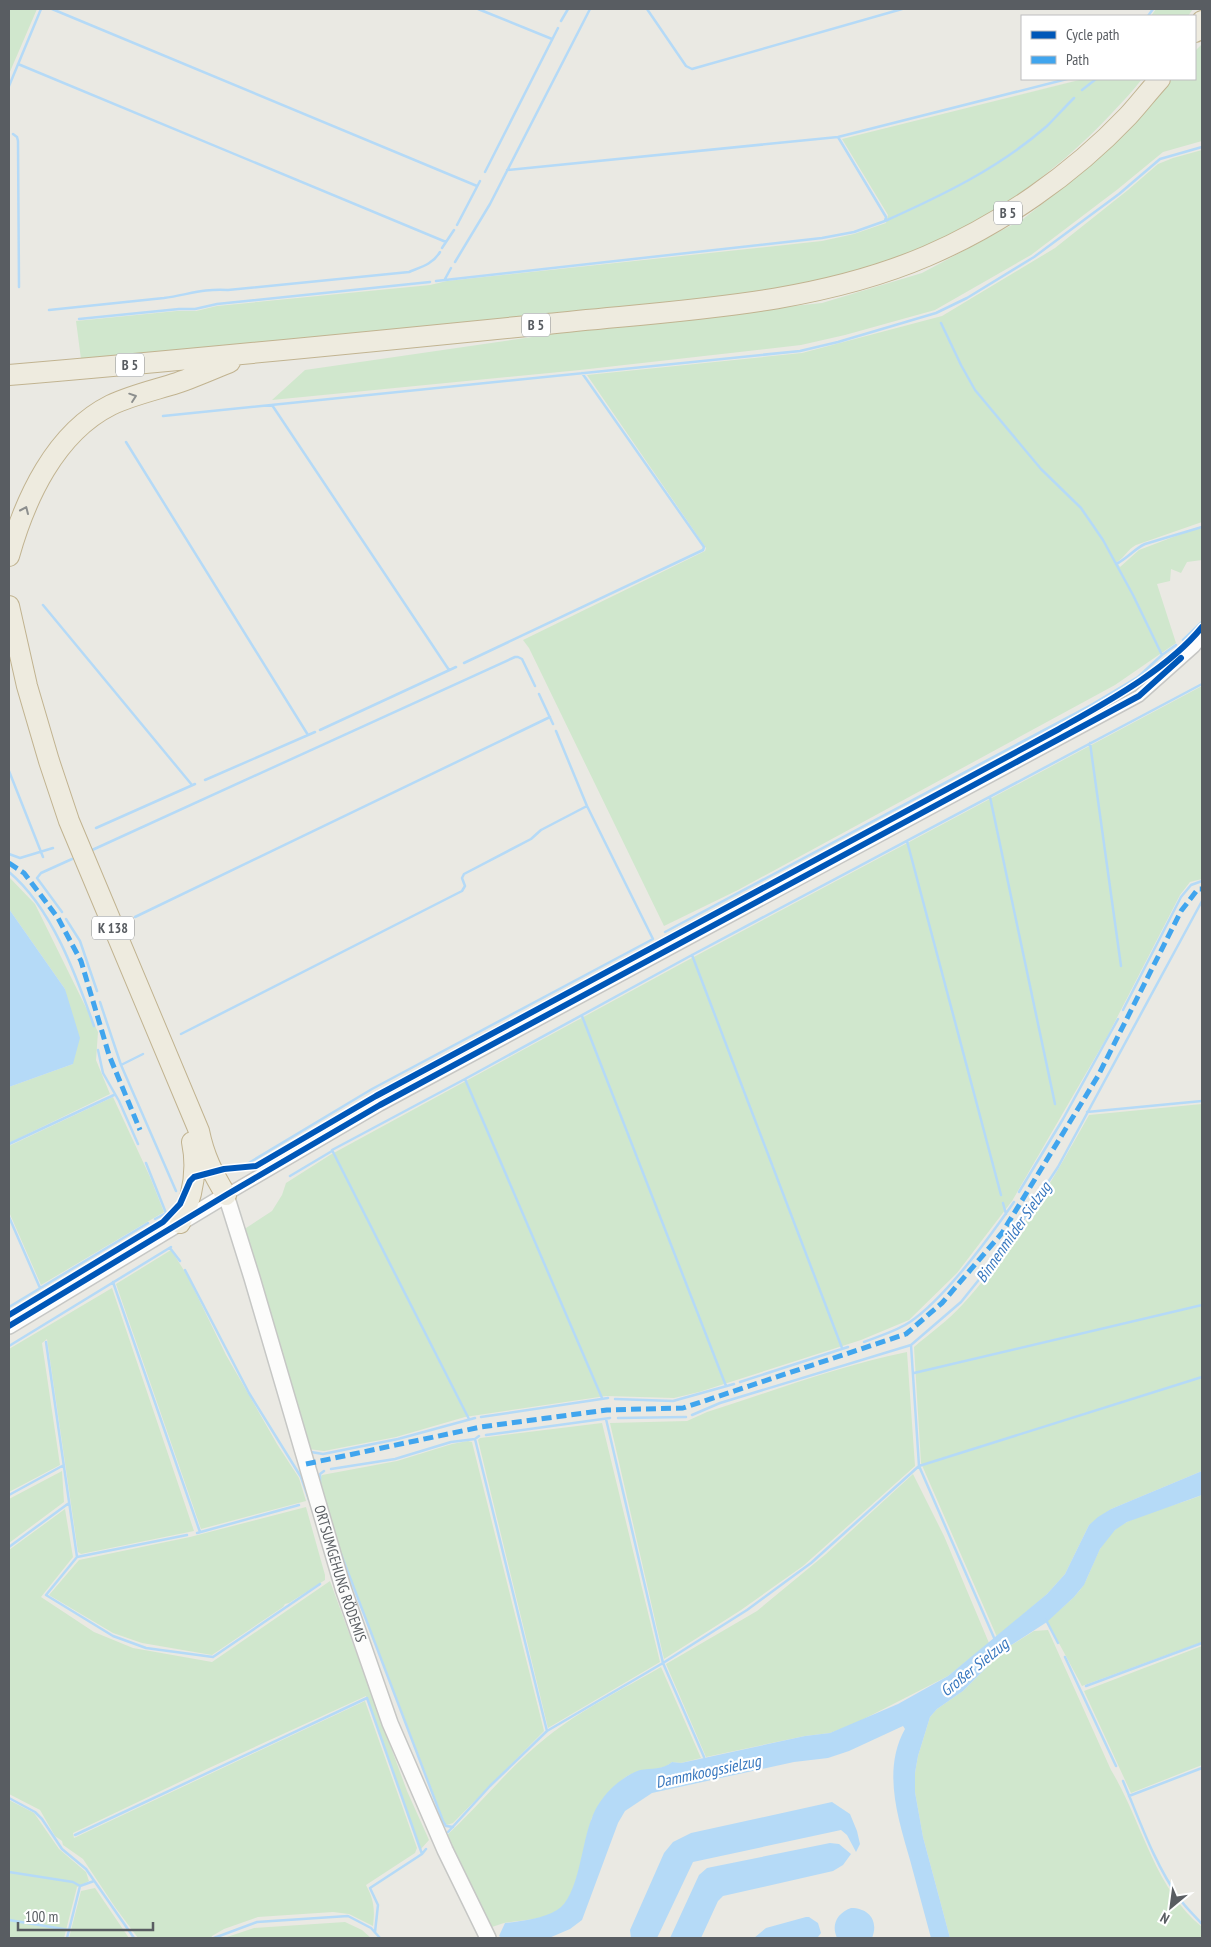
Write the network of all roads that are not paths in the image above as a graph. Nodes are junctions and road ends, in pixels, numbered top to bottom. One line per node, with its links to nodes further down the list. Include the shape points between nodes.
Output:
1 (1159, 80): 2 (highway, B 5, via 1090,151 1005,215 927,256 875,275 821,291 733,304)
2 (251, 354): 3 (highway, B 5); 4 (highway, one-way to 2, via 19,523 41,477 77,430 112,404)
3 (9, 376)
4 (9, 556)
5 (9, 606): 7 (highway, K 138, via 27,686 69,821)
6 (1202, 637): 8 (street, via 1139,696 380,1105)
7 (182, 1094): 8 (highway, K 138, via 199,1132 224,1170); 9 (highway, via 195,1172 188,1207)
8 (226, 1195): 9 (main road); 11 (main road, ORTSUMGEHUNG RÖDEMIS / K 138, via 343,1588 390,1723 445,1850)
9 (180, 1223): 10 (main road)
10 (9, 1326)
11 (488, 1938)

